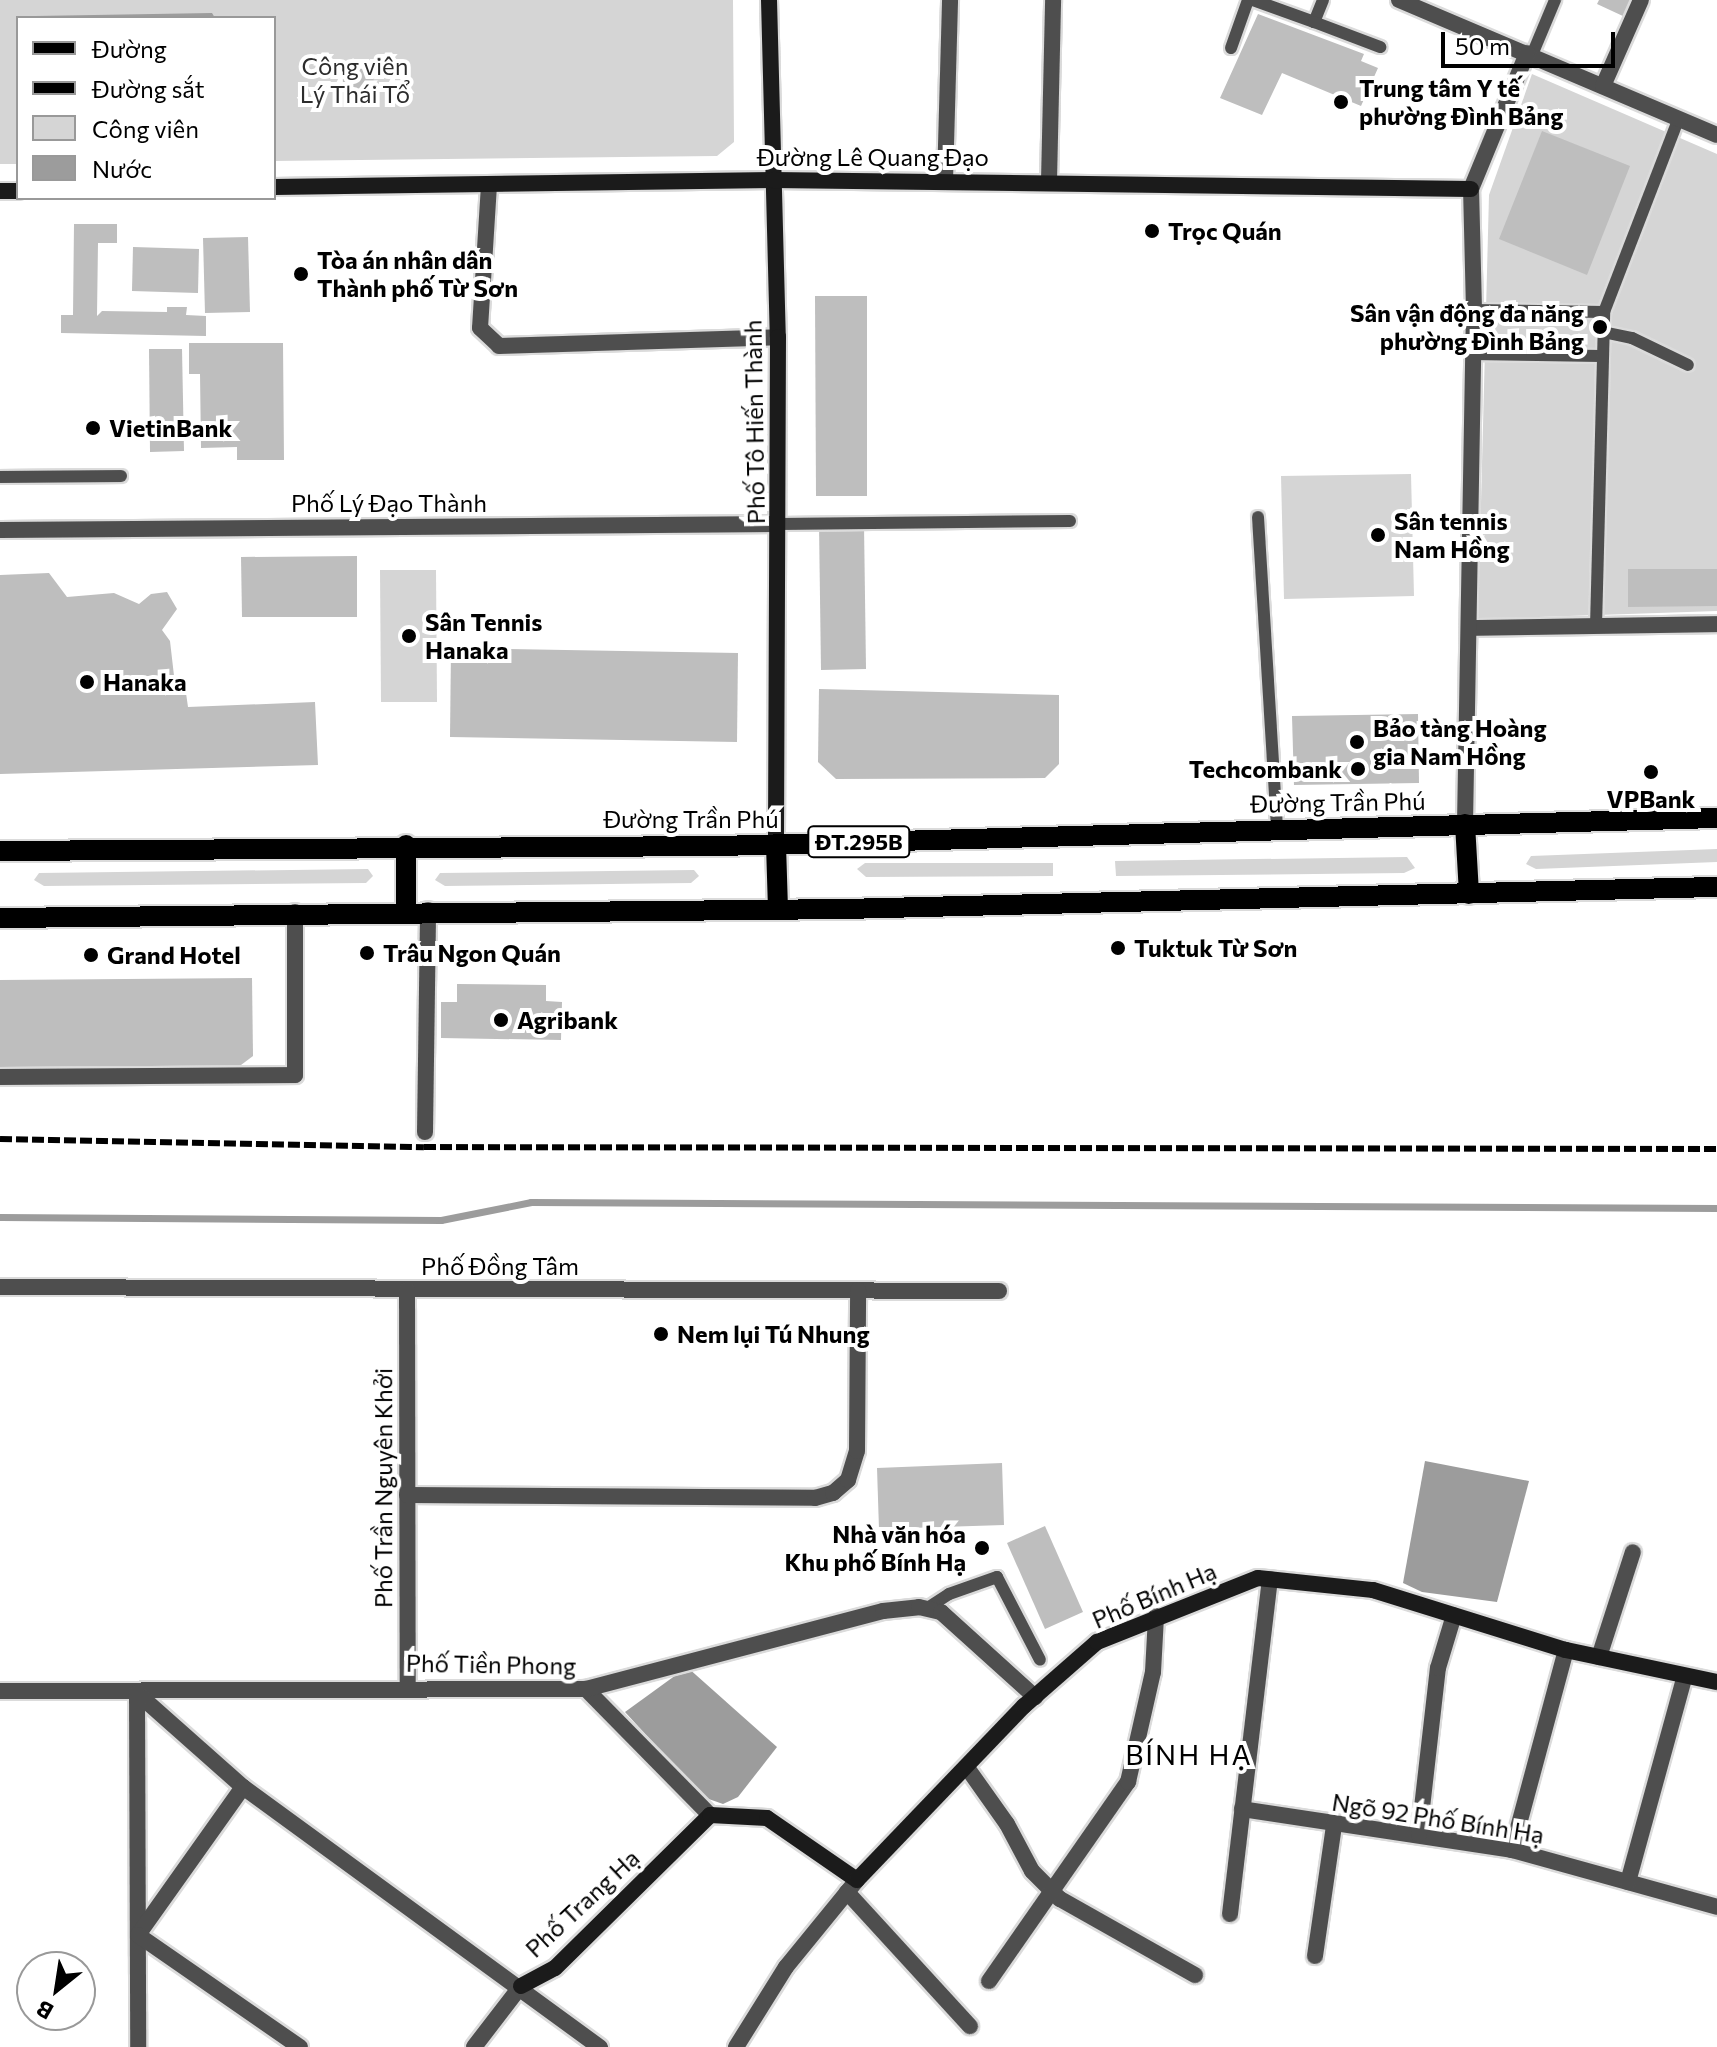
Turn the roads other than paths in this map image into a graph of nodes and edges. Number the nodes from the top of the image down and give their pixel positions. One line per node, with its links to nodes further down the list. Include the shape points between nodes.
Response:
1 (769, 0): 16 (street, Phố Tô Hiến Thành)
2 (950, 0): 17 (street)
3 (1053, 0): 18 (street)
4 (1251, 0): 9 (lane); 11 (lane)
5 (1323, 0): 9 (lane)
6 (1399, 0): 12 (street)
7 (1555, 0): 12 (lane)
8 (1641, 0): 13 (street)
9 (1314, 22): 10 (lane)
10 (1380, 47)
11 (1231, 48)
12 (1530, 54): 13 (street); 21 (street)
13 (1603, 86): 14 (street)
14 (1679, 118): 15 (street); 23 (lane)
15 (1717, 135)
16 (773, 180): 17 (street, Đường Lê Quang Đạo); 19 (street, Đường Lê Quang Đạo); 25 (street, Phố Tô Hiến Thành)
17 (945, 181): 18 (street, Đường Lê Quang Đạo)
18 (1049, 181): 21 (street, Đường Lê Quang Đạo)
19 (489, 185): 20 (street, Đường Lê Quang Đạo); 25 (street, via 480,328 499,346)
20 (276, 187)
21 (1471, 189): 22 (street)
22 (1474, 310): 23 (lane); 26 (street)
23 (1604, 312): 24 (lane)
24 (1603, 332): 27 (lane); 28 (lane, via 1632,338)
25 (778, 337): 33 (street, Phố Tô Hiến Thành)
26 (1473, 354): 27 (lane); 37 (street)
27 (1601, 356): 36 (lane)
28 (1688, 365)
29 (121, 476): 30 (lane)
30 (0, 477)
31 (1258, 517): 40 (lane)
32 (1070, 521): 33 (lane)
33 (779, 524): 34 (street, Phố Lý Đạo Thành); 42 (street, Phố Tô Hiến Thành)
34 (0, 530)
35 (1717, 624): 36 (street)
36 (1596, 626): 37 (street)
37 (1470, 628): 39 (street)
38 (1717, 818): 39 (main road, Đường Trần Phú / ĐT.295B)
39 (1465, 824): 40 (main road, Đường Trần Phú / ĐT.295B); 45 (main road)
40 (1277, 829): 42 (main road, Đường Trần Phú / ĐT.295B)
41 (406, 845): 42 (main road, Đường Trần Phú / ĐT.295B); 43 (main road, Đường Trần Phú / ĐT.295B); 48 (main road)
42 (776, 845): 46 (main road)
43 (0, 851)
44 (1717, 887): 45 (main road)
45 (1469, 894): 46 (main road)
46 (778, 909): 47 (main road)
47 (428, 910): 48 (main road); 52 (street)
48 (406, 911): 49 (main road)
49 (295, 912): 50 (main road); 51 (street, via 295,1075)
50 (0, 918)
51 (0, 1077)
52 (425, 1132)
53 (0, 1287): 54 (street, Phố Đồng Tâm)
54 (407, 1290): 55 (street, Phố Đồng Tâm); 57 (street, Phố Trần Nguyên Khởi)
55 (858, 1290): 56 (street, Phố Đồng Tâm); 57 (street, via 857,1451 848,1480 833,1493 815,1498)
56 (999, 1291)
57 (407, 1495): 68 (street, Phố Trần Nguyên Khởi)
58 (1633, 1552): 64 (street)
59 (1270, 1579): 61 (street, Phố Bính Hạ, via 1373,1590); 62 (street, Phố Bính Hạ, via 1258,1578); 75 (street)
60 (926, 1609): 65 (lane, via 949,1594 997,1577); 69 (street, Phố Tiền Phong, via 883,1611); 72 (street, via 952,1621)
61 (1454, 1615): 63 (street, Phố Bính Hạ); 78 (street, via 1438,1668)
62 (1156, 1616): 72 (street, Phố Bính Hạ, via 1097,1642); 82 (street, via 1153,1672 1128,1782)
63 (1566, 1650): 64 (street, Phố Bính Hạ); 79 (street)
64 (1599, 1657): 66 (street, Phố Bính Hạ)
65 (1040, 1660)
66 (1684, 1679): 67 (street, Phố Bính Hạ); 80 (street)
67 (1717, 1682)
68 (408, 1687): 69 (street, Phố Tiền Phong); 71 (street, Phố Tiền Phong)
69 (586, 1689): 76 (street)
70 (0, 1691): 71 (street, Phố Tiền Phong)
71 (137, 1693): 74 (street); 85 (street)
72 (1035, 1697): 73 (street, Phố Bính Hạ)
73 (968, 1769): 81 (street, Phố Bính Hạ); 82 (street, via 1032,1871)
74 (243, 1787): 85 (street); 89 (street)
75 (1242, 1809): 77 (street, Ngõ 92 Phố Bính Hạ); 84 (street)
76 (710, 1815): 81 (street, via 767,1818); 89 (street, Phố Trang Hạ, via 555,1968)
77 (1334, 1825): 78 (street, Ngõ 92 Phố Bính Hạ); 86 (street)
78 (1419, 1834): 79 (street, Ngõ 92 Phố Bính Hạ)
79 (1512, 1850): 80 (street, Ngõ 92 Phố Bính Hạ)
80 (1628, 1882): 83 (street, Ngõ 92 Phố Bính Hạ)
81 (852, 1886): 90 (street); 95 (street, via 786,1967)
82 (1052, 1892): 87 (street); 88 (street)
83 (1717, 1907)
84 (1230, 1914)
85 (138, 1935): 91 (street); 92 (street)
86 (1315, 1956)
87 (1195, 1975)
88 (989, 1981)
89 (521, 1986): 93 (street); 94 (street, Phố Trang Hạ)
90 (970, 2026)
91 (138, 2047)
92 (300, 2047)
93 (474, 2047)
94 (600, 2047)
95 (736, 2047)

